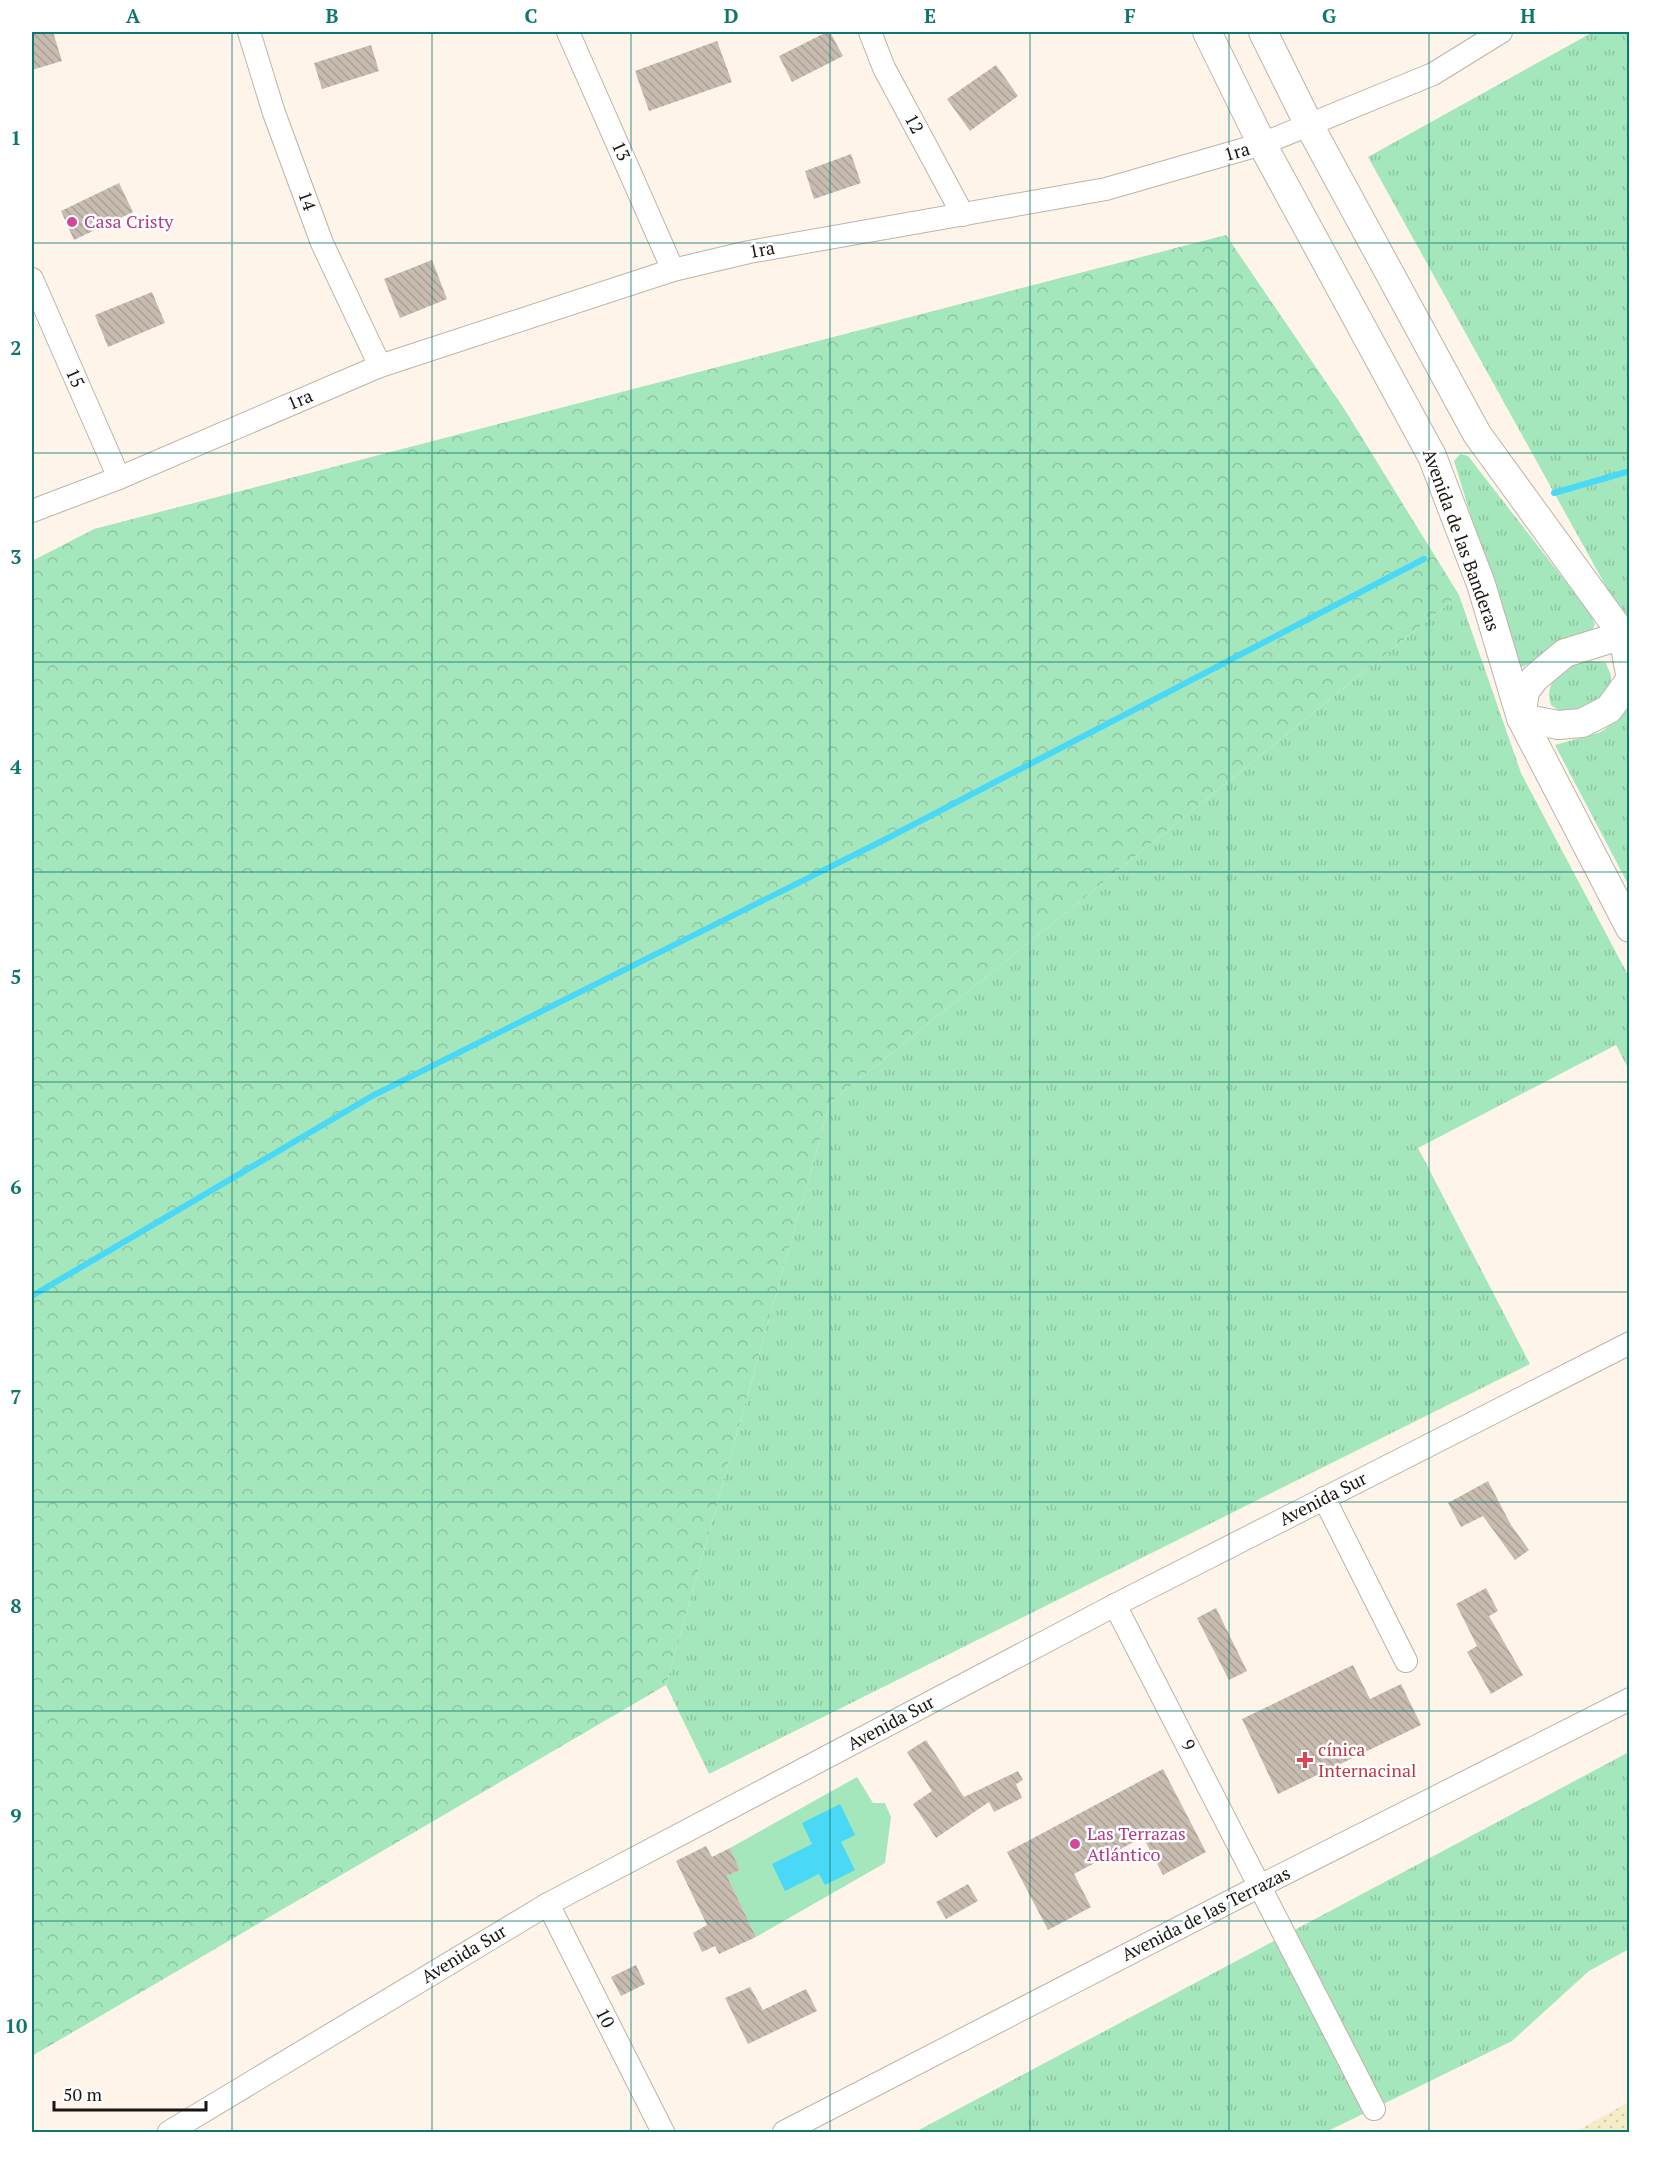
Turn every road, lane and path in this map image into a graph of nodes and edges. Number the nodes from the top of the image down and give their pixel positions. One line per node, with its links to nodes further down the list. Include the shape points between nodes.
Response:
1 (249, 32): 12 (street, 14, via 322,243)
2 (568, 32): 10 (street, 13)
3 (870, 32): 9 (street, 12, via 884,68)
4 (1208, 32): 8 (main road, Avenida de las Banderas)
5 (1263, 32): 7 (main road)
6 (1501, 32): 7 (street, 1ra, via 1433,74)
7 (1309, 125): 8 (street, 1ra); 15 (main road, via 1477,434)
8 (1262, 144): 9 (street, 1ra, via 1106,189); 18 (main road, Avenida de las Banderas, via 1432,456 1481,584)
9 (963, 215): 10 (street, 1ra, via 749,252)
10 (673, 270): 12 (street, 1ra)
11 (32, 279): 13 (street, 15)
12 (380, 366): 13 (street, 1ra)
13 (119, 478): 14 (street, 1ra)
14 (32, 511)
15 (1627, 639): 16 (main road); 18 (main road, via 1564,653 1525,691)
16 (1629, 674)
17 (1629, 680): 18 (main road, via 1609,708 1582,723 1557,725)
18 (1521, 718): 19 (main road, Avenida de las Banderas)
19 (1629, 927)
20 (1629, 1343): 21 (street, Avenida Sur)
21 (1324, 1498): 22 (street, Avenida Sur); 23 (street)
22 (1115, 1605): 25 (street, 9); 26 (street, Avenida Sur)
23 (1406, 1660)
24 (1629, 1699): 25 (street, Avenida de las Terrazas)
25 (1260, 1886): 27 (street, 9); 30 (street, Avenida de las Terrazas)
26 (548, 1904): 28 (street, Avenida Sur); 29 (street, 10)
27 (1374, 2109)
28 (169, 2133)
29 (663, 2133)
30 (784, 2133)

